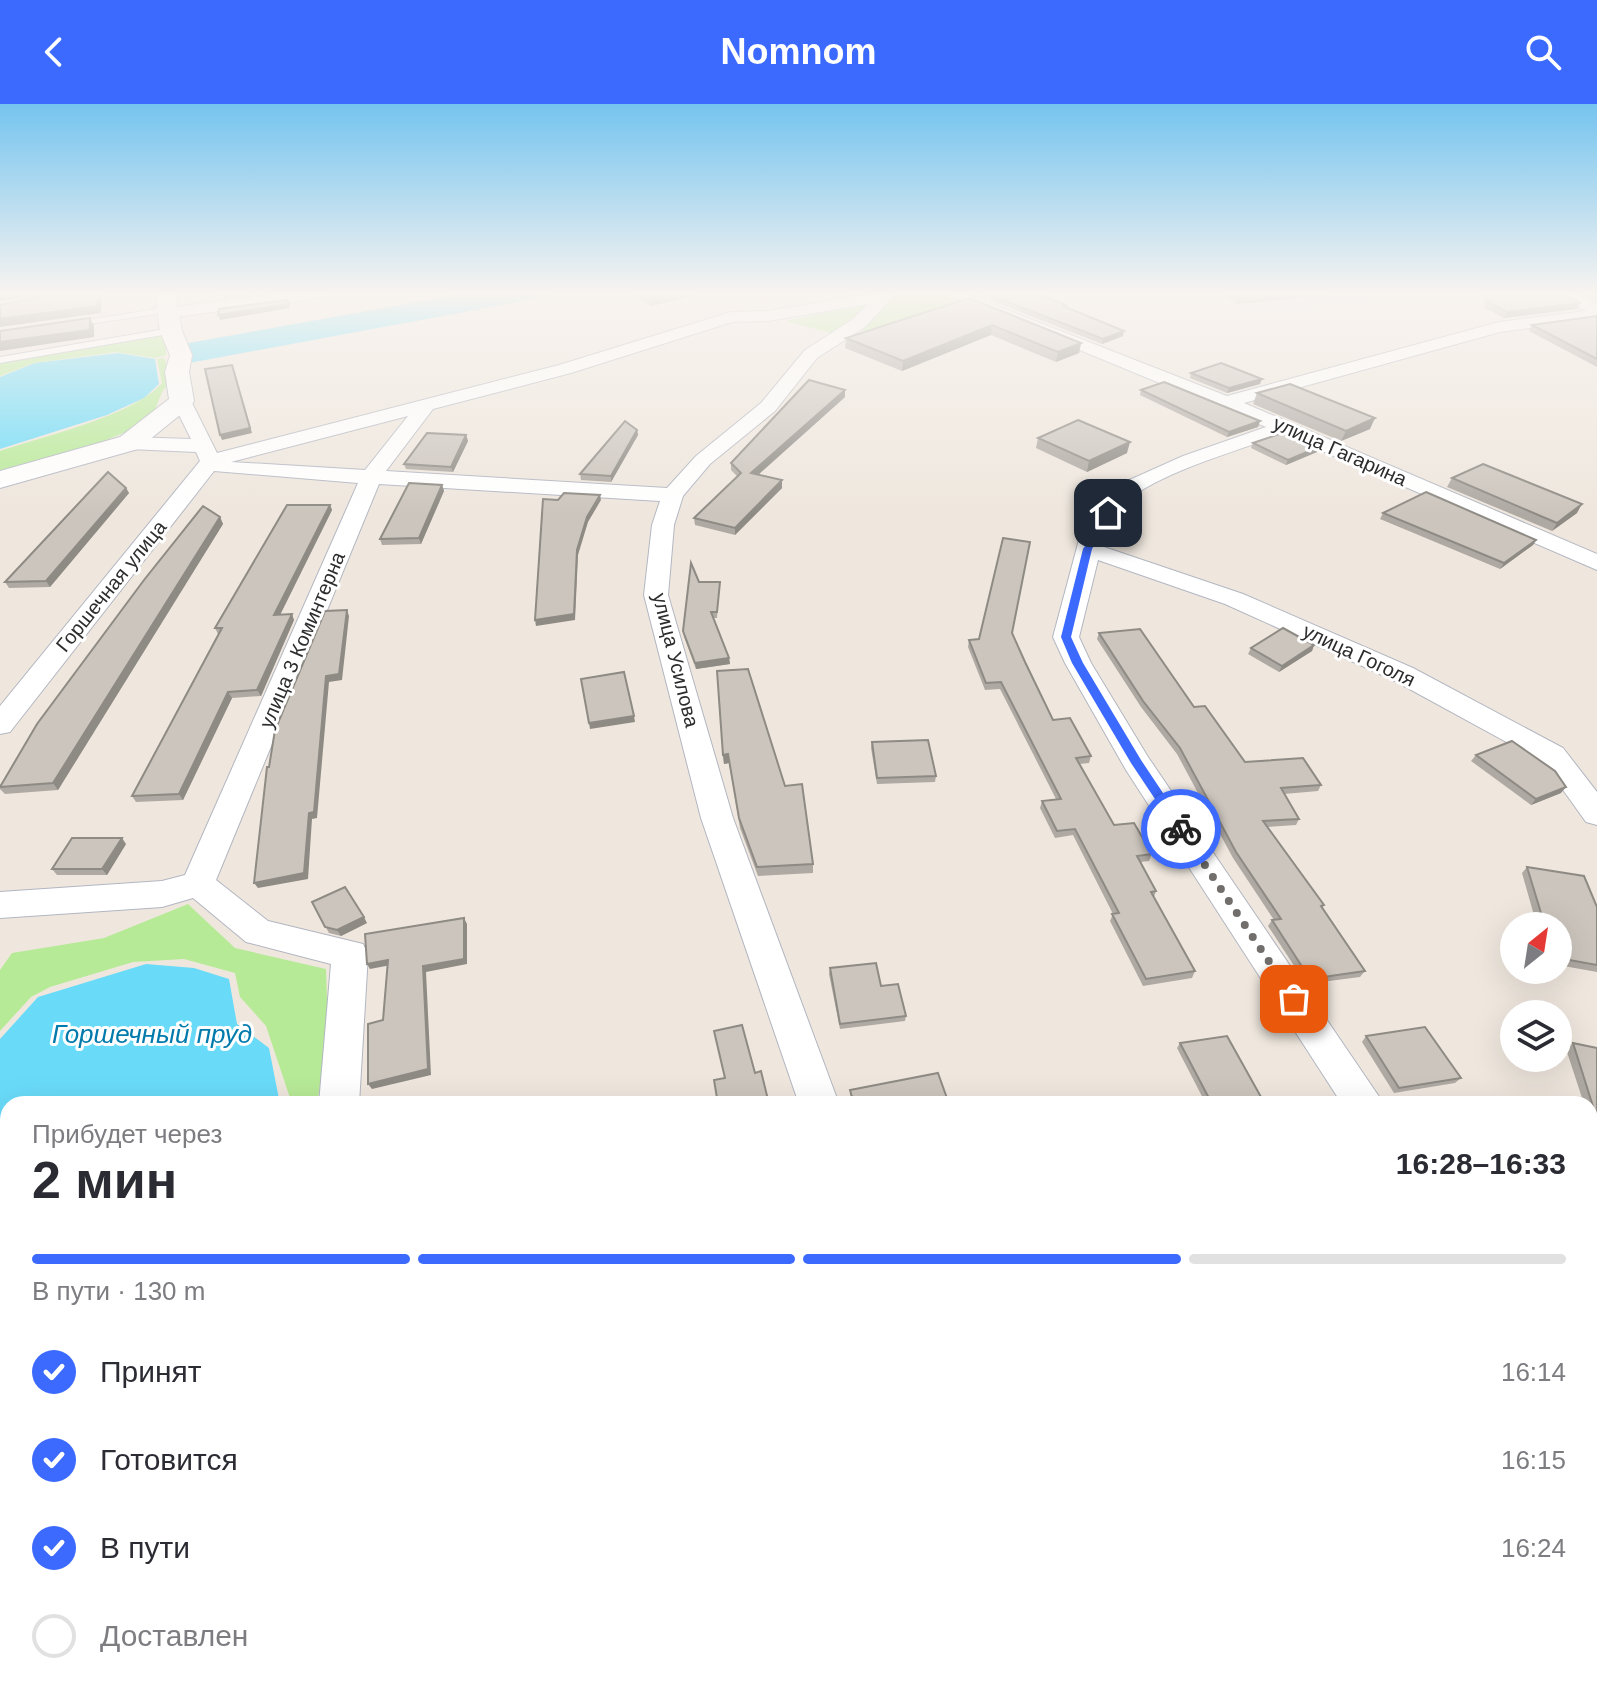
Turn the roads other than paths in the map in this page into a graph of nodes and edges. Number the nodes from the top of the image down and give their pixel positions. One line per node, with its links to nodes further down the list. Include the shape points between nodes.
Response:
1 (178, 366): 6 (street)
2 (574, 366): 8 (street)
3 (801, 366): 14 (street, улица Усилова, via 768,407 703,460)
4 (1135, 366): 7 (street, улица Гагарина)
5 (1356, 366): 7 (street)
6 (182, 401): 10 (street); 11 (street)
7 (1226, 402): 9 (street, улица Гагарина)
8 (425, 407): 11 (street); 12 (street, улица 3 Коминтерна)
9 (1284, 427): 15 (street, via 1190,460 1124,491); 16 (street, улица Гагарина)
10 (129, 443): 11 (street); 13 (street)
11 (206, 458): 12 (street); 17 (street, Горшечная улица)
12 (371, 477): 14 (street); 19 (street, улица 3 Коминтерна)
13 (0, 480)
14 (673, 495): 22 (street, улица Усилова, via 663,525 656,595 717,818)
15 (1087, 549): 18 (street, улица Гоголя, via 1234,599 1403,674 1553,755); 23 (street, via 1066,637 1078,663 1137,763)
16 (1597, 563)
17 (0, 725)
18 (1597, 814)
19 (198, 884): 20 (street, via 162,894); 21 (street, via 258,932 350,954)
20 (0, 905)
21 (340, 1096)
22 (816, 1096)
23 (1359, 1096)

